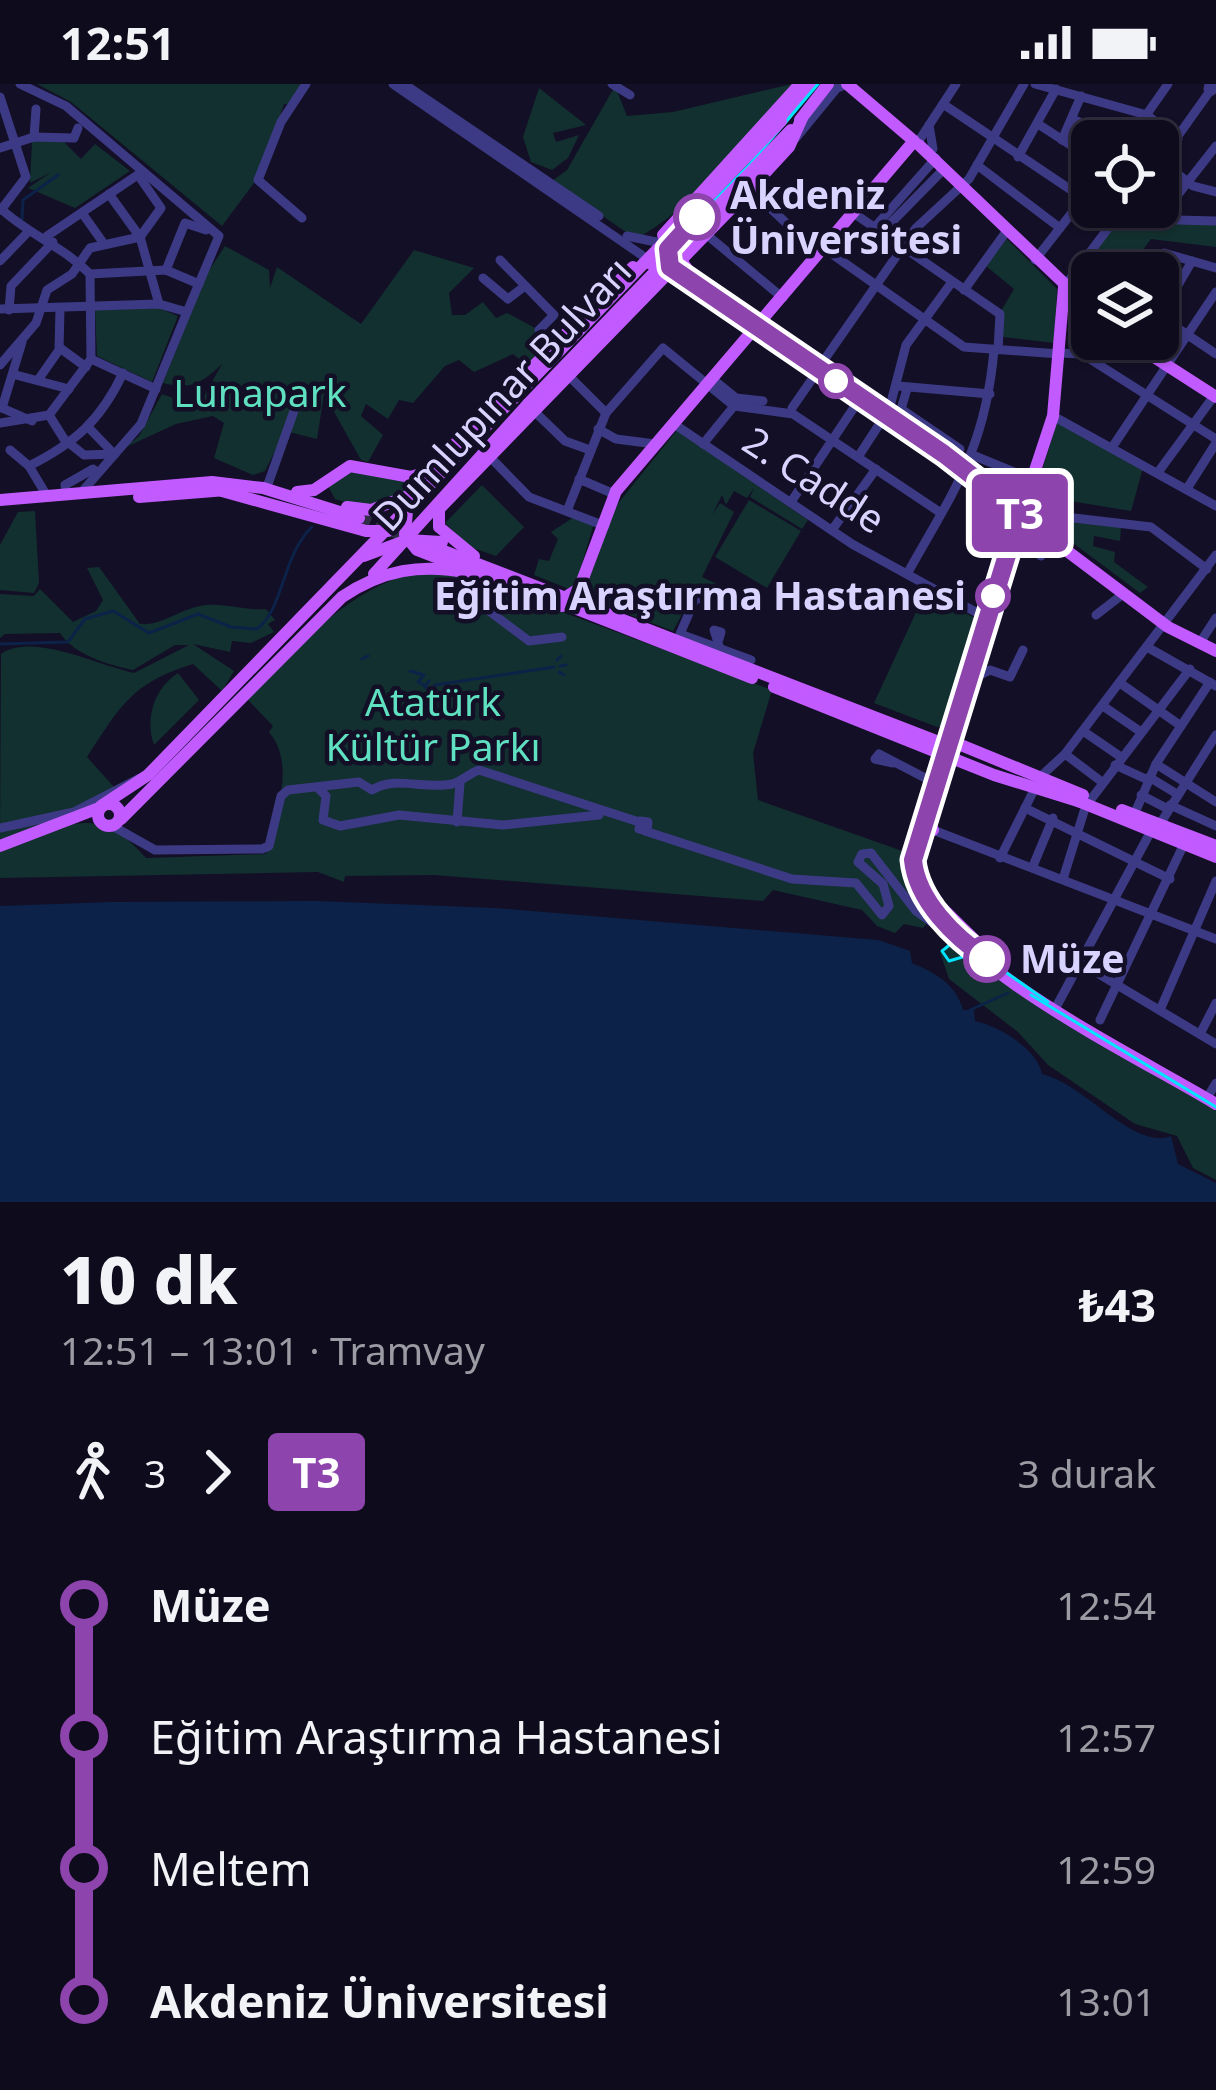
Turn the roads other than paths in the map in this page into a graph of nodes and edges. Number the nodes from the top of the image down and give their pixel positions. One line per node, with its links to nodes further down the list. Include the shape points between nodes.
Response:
1 (20, 84): 46 (street, via 59,101)
2 (33, 84): 78 (street, via 71,104 218,225 222,239)
3 (306, 84): 60 (street, via 258,180)
4 (393, 84): 45 (street)
5 (404, 84): 45 (street)
6 (612, 84): 18 (street)
7 (800, 84): 29 (main road)
8 (849, 84): 38 (main road); 41 (street)
9 (956, 84): 22 (street)
10 (1024, 84): 35 (street)
11 (1035, 84): 17 (street)
12 (1098, 84): 21 (street)
13 (1168, 84): 24 (street)
14 (1190, 84): 16 (street)
15 (824, 86): 25 (main road, Dumlupınar Bulvarı); 29 (main road, Dumlupınar Bulvarı)
16 (1212, 87): 34 (street)
17 (1056, 89): 19 (street); 30 (street)
18 (630, 95)
19 (1081, 96): 21 (street); 26 (street)
20 (0, 99): 37 (street)
21 (1094, 99): 24 (street)
22 (943, 104): 35 (street); 38 (street)
23 (36, 109): 33 (street)
24 (1147, 115): 27 (street); 28 (street)
25 (802, 118): 29 (main road, Dumlupınar Bulvarı); 41 (main road)
26 (1073, 120)
27 (1143, 120)
28 (1153, 120)
29 (780, 124): 73 (main road); 136 (main road, Dumlupınar Bulvarı, bridge); 141 (main road, Dumlupınar Bulvarı, bridge)
30 (1038, 124): 36 (street); 43 (street)
31 (1071, 124): 36 (street)
32 (78, 128): 33 (street, via 74,138)
33 (34, 137): 37 (street)
34 (1179, 137)
35 (991, 139): 43 (street); 44 (street)
36 (1062, 140): 39 (street)
37 (17, 143): 42 (street); 55 (street, via 25,181)
38 (923, 146): 49 (main road); 49 (main road); 57 (main road); 57 (main road, via 898,156); 66 (street)
39 (1071, 146)
40 (1216, 146): 48 (street)
41 (789, 147): 50 (main road)
42 (0, 148)
43 (1018, 157): 51 (street)
44 (977, 165): 49 (street); 63 (street)
45 (525, 170): 59 (street)
46 (141, 172): 54 (street); 70 (street, via 160,208); 78 (street, via 217,230)
47 (1179, 177): 48 (street)
48 (1187, 183): 52 (street); 53 (street)
49 (962, 188): 67 (main road); 74 (street)
50 (750, 189): 69 (main road); 75 (street)
51 (1071, 190)
52 (1216, 192)
53 (1179, 193)
54 (110, 194): 56 (street); 70 (street)
55 (0, 210): 68 (street)
56 (82, 213): 71 (street); 72 (street)
57 (853, 213): 66 (street); 75 (main road)
58 (1071, 214): 63 (street)
59 (592, 216): 73 (street, via 635,241); 76 (street)
60 (302, 218)
61 (1179, 220): 62 (street)
62 (1216, 221)
63 (1060, 228): 81 (street)
64 (1109, 228): 97 (street)
65 (206, 230): 87 (street, via 185,223)
66 (878, 230): 74 (street)
67 (1006, 232): 81 (main road); 99 (street)
68 (27, 233): 71 (street); 77 (street)
69 (706, 235): 83 (main road); 103 (street)
70 (140, 237): 72 (street); 89 (street)
71 (50, 239): 84 (street); 86 (street)
72 (102, 241): 84 (street)
73 (656, 242): 76 (main road); 83 (main road, via 671,244)
74 (902, 248): 93 (street); 98 (street)
75 (820, 250): 98 (street); 103 (main road)
76 (638, 251): 88 (main road); 91 (main road)
77 (5, 257): 86 (street)
78 (210, 258): 95 (street)
79 (1179, 258): 82 (street)
80 (500, 260): 96 (street)
81 (1035, 260): 97 (main road)
82 (1192, 261): 85 (street); 94 (street)
83 (681, 262): 91 (main road); 112 (main road)
84 (79, 263): 90 (street); 108 (street, via 47,290)
85 (1216, 268)
86 (26, 270): 107 (street)
87 (166, 270): 89 (street); 95 (street)
88 (629, 270): 102 (main road, via 645,277); 136 (main road)
89 (150, 271): 90 (street); 104 (street)
90 (90, 274): 105 (street)
91 (670, 275): 102 (main road); 112 (main road)
92 (483, 278): 96 (street, via 508,298)
93 (952, 282): 99 (street); 111 (street)
94 (1179, 283)
95 (200, 284): 110 (street)
96 (525, 286): 114 (street, via 554,314)
97 (1064, 287): 101 (main road); 119 (main road)
98 (874, 288): 111 (street); 127 (street)
99 (964, 290): 118 (street, via 1000,314)
100 (1216, 292): 109 (street)
101 (1071, 293)
102 (644, 296): 130 (main road)
103 (782, 296): 112 (main road)
104 (159, 304): 105 (street); 110 (street)
105 (91, 307): 106 (street); 124 (street)
106 (60, 308): 108 (street); 117 (street)
107 (4, 309): 108 (street)
108 (40, 309): 116 (street)
109 (1212, 311): 115 (street)
110 (185, 312): 135 (street)
111 (924, 322): 118 (street, via 964,347); 133 (street, via 906,344)
112 (758, 326): 127 (main road); 132 (main road)
113 (1179, 329): 115 (street)
114 (539, 330)
115 (1189, 336): 120 (street); 126 (street)
116 (22, 342): 125 (street); 129 (street)
117 (60, 348): 124 (street); 131 (street)
118 (996, 350): 119 (street); 137 (street)
119 (1059, 353): 121 (street); 149 (main road)
120 (1216, 354)
121 (1071, 355)
122 (1092, 360): 138 (street)
123 (1155, 360): 126 (main road)
124 (88, 363): 128 (street); 134 (street)
125 (0, 365)
126 (1165, 367): 138 (street); 139 (main road)
127 (820, 368): 140 (main road); 145 (street); 147 (main road)
128 (123, 373): 135 (street); 154 (street)
129 (16, 375): 131 (street); 143 (street)
130 (569, 376): 141 (main road); 146 (street)
131 (38, 380): 134 (street)
132 (710, 384): 142 (street); 145 (street, via 736,398); 146 (street, via 663,348); 153 (main road); 159 (main road)
133 (902, 387): 137 (street); 147 (street); 164 (street, via 901,409)
134 (68, 389): 148 (street)
135 (156, 389): 167 (street)
136 (514, 392): 156 (main road); 162 (main road, Dumlupınar Bulvarı)
137 (990, 394): 171 (street)
138 (1147, 396): 152 (street); 163 (street)
139 (1215, 396): 152 (street)
140 (859, 400): 147 (main road); 157 (street)
141 (535, 406): 165 (street, via 565,441); 168 (main road); 183 (main road, Dumlupınar Bulvarı)
142 (734, 406): 157 (street, via 793,414); 160 (street)
143 (1, 408): 150 (street)
144 (295, 408): 177 (street)
145 (792, 408): 157 (street)
146 (606, 412): 155 (street)
147 (887, 414): 169 (street); 171 (main road)
148 (49, 415): 150 (street); 161 (street)
149 (1053, 416): 163 (street); 193 (main road)
150 (25, 421): 151 (street); 166 (street)
151 (0, 423)
152 (1192, 425): 158 (street); 174 (street)
153 (676, 426): 160 (street, 2. Cadde); 196 (main road)
154 (89, 428): 161 (street); 167 (street)
155 (598, 429): 159 (street); 165 (street)
156 (470, 430): 162 (main road); 180 (main road, via 419,476 350,466 314,490)
157 (832, 438): 169 (street); 187 (street)
158 (1216, 441): 179 (street)
159 (655, 444): 182 (main road)
160 (703, 444): 187 (street, 2. Cadde)
161 (72, 445): 167 (street, via 84,455); 170 (street)
162 (466, 446): 172 (main road, Dumlupınar Bulvarı)
163 (1113, 446): 174 (street)
164 (959, 448)
165 (590, 449): 176 (street)
166 (5, 452): 170 (street)
167 (115, 454): 175 (street)
168 (490, 457): 190 (street, via 530,497); 202 (main road, via 436,515)
169 (858, 457): 173 (street)
170 (29, 466): 184 (street)
171 (970, 466): 185 (main road); 192 (street); 193 (street)
172 (447, 467): 186 (main road, Dumlupınar Bulvarı); 194 (main road, Dumlupınar Bulvarı)
173 (876, 469): 192 (street); 197 (street)
174 (1159, 471): 179 (street)
175 (97, 473): 181 (street); 181 (street, via 65,485)
176 (579, 479): 182 (street); 190 (street)
177 (268, 484): 178 (main road); 180 (main road)
178 (213, 486): 181 (main road); 188 (main road); 194 (main road, via 263,488); 195 (main road)
179 (1188, 487): 189 (street)
180 (297, 491): 194 (main road)
181 (73, 494): 184 (main road)
182 (614, 494): 196 (main road)
183 (441, 495): 191 (main road, Dumlupınar Bulvarı); 201 (main road, via 427,524)
184 (47, 496): 188 (main road)
185 (1005, 499): 193 (main road); 193 (main road)
186 (413, 501): 191 (main road); 198 (main road, Dumlupınar Bulvarı); 199 (main road)
187 (791, 502): 197 (street, 2. Cadde)
188 (0, 504)
189 (1215, 505)
190 (567, 511): 196 (street)
191 (425, 512): 199 (main road, Dumlupınar Bulvarı)
192 (941, 513): 207 (street)
193 (1025, 519): 200 (main road); 203 (street); 209 (main road); 215 (main road); 222 (main road)
194 (360, 520): 195 (main road); 198 (main road)
195 (338, 523): 208 (main road, via 355,542)
196 (603, 525): 212 (main road)
197 (832, 530): 207 (street, 2. Cadde)
198 (385, 531): 199 (main road); 204 (main road, Dumlupınar Bulvarı)
199 (405, 533): 201 (main road); 204 (main road); 210 (main road, Dumlupınar Bulvarı)
200 (1059, 537): 205 (street, via 1066,519 1075,518 1151,527); 216 (main road)
201 (431, 547): 202 (main road); 206 (main road); 212 (main road)
202 (474, 556): 212 (main road)
203 (1041, 556)
204 (354, 561): 208 (main road, Dumlupınar Bulvarı)
205 (1212, 564): 216 (street)
206 (469, 573): 210 (main road, via 412,568); 212 (main road); 217 (street, via 484,608 529,641)
207 (907, 574): 215 (street, 2. Cadde)
208 (340, 577): 210 (main road); 223 (main road, Dumlupınar Bulvarı)
209 (1107, 581): 211 (main road); 211 (street, via 1098,618)
210 (359, 586): 223 (main road, Dumlupınar Bulvarı)
211 (1123, 594): 216 (main road)
212 (575, 602): 220 (main road); 226 (main road)
213 (713, 604): 220 (street, via 696,597 680,634)
214 (1216, 618): 218 (street)
215 (982, 622): 237 (main road)
216 (1168, 622): 218 (main road); 219 (street)
217 (562, 638)
218 (1212, 644)
219 (1147, 647): 224 (street); 228 (street)
220 (719, 649): 226 (main road)
221 (1023, 650): 225 (street, via 1010,677)
222 (983, 654): 225 (street); 227 (main road)
223 (271, 657): 245 (main road, Dumlupınar Bulvarı); 260 (main road, Dumlupınar Bulvarı)
224 (1190, 669): 229 (street); 231 (street)
225 (990, 670): 227 (street)
226 (761, 672): 232 (main road); 237 (main road); 237 (main road)
227 (976, 677): 237 (main road)
228 (1120, 683): 230 (street); 231 (street)
229 (1213, 684): 233 (street)
230 (1103, 706): 234 (street); 235 (street)
231 (1159, 711): 233 (street); 235 (street)
232 (878, 715)
233 (1181, 726): 242 (street)
234 (1083, 731): 238 (street); 240 (street)
235 (1141, 732): 240 (street)
236 (1216, 735): 239 (street)
237 (948, 745): 246 (main road); 251 (main road); 254 (main road); 265 (main road)
238 (1065, 754): 248 (street); 251 (street)
239 (1203, 756): 243 (street); 249 (street)
240 (1118, 761): 247 (street); 248 (street)
241 (892, 763): 246 (street)
242 (1156, 764): 247 (street); 249 (street)
243 (1216, 764)
244 (1009, 777): 254 (main road)
245 (143, 778): 260 (main road, Dumlupınar Bulvarı); 267 (street, via 74,812)
246 (932, 778): 265 (main road); 283 (main road, via 910,857)
247 (1148, 778): 253 (street); 256 (street)
248 (1102, 782): 254 (street)
249 (1185, 782): 255 (street); 256 (street)
250 (460, 783): 252 (street, via 389,781 372,790 335,782); 264 (street); 268 (street, via 484,770)
251 (1042, 783): 254 (main road); 257 (street)
252 (324, 791): 260 (street, via 295,788 281,796 271,837 255,849 154,850); 264 (street, via 323,820 330,825 399,815)
253 (1141, 795): 256 (street); 259 (street)
254 (1086, 800): 259 (main road); 269 (main road); 270 (street)
255 (1213, 800): 262 (street)
256 (1172, 803): 262 (street); 269 (street)
257 (1025, 808): 261 (street); 274 (street)
258 (530, 814): 263 (street)
259 (1134, 815): 269 (main road)
260 (108, 816): 272 (main road)
261 (1053, 818): 270 (street); 277 (street)
262 (1198, 818): 266 (street)
263 (548, 819): 264 (street); 268 (street, via 571,822 592,812)
264 (457, 822)
265 (929, 822): 274 (street); 283 (main road, via 920,844 924,884)
266 (1216, 826)
267 (0, 828)
268 (645, 828): 283 (street, via 821,886 856,883 884,914 890,905 883,884 858,862 871,853)
269 (1155, 828): 271 (main road); 273 (main road); 276 (street)
270 (1075, 830): 276 (street); 278 (street)
271 (1184, 844): 275 (main road); 279 (street)
272 (0, 846)
273 (1216, 846)
274 (1001, 856): 277 (street)
275 (1216, 856)
276 (1134, 865): 279 (street); 281 (street)
277 (1033, 866): 278 (street)
278 (1063, 879): 281 (street)
279 (1170, 879): 282 (street)
280 (1216, 881): 284 (street)
281 (1117, 898): 282 (street); 286 (street)
282 (1155, 915): 284 (street); 287 (street)
283 (940, 919): 289 (main road); 289 (main road, via 960,943)
284 (1196, 931): 285 (street); 290 (street)
285 (1216, 939)
286 (1082, 964): 287 (street); 289 (street)
287 (1119, 987): 290 (street); 291 (street)
288 (1216, 1003): 292 (street)
289 (1057, 1006): 294 (main road)
290 (1160, 1010): 292 (street)
291 (1100, 1020)
292 (1200, 1034): 293 (street)
293 (1216, 1044)
294 (1213, 1095)

